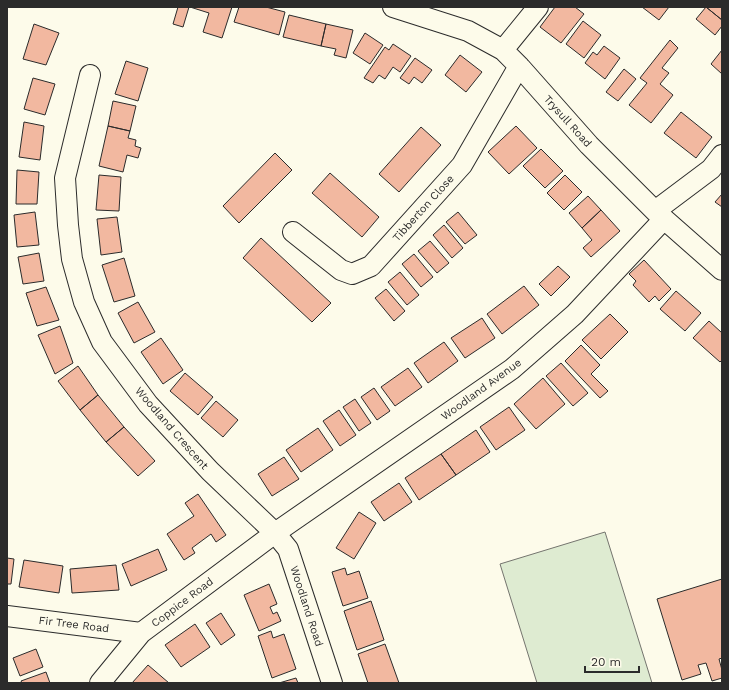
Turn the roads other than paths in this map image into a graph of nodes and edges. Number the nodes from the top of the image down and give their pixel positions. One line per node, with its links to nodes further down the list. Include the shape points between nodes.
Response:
1 (393, 7): 3 (street, Trysull Road, via 468,31)
2 (538, 7): 3 (street)
3 (503, 50): 4 (street, Trysull Road)
4 (519, 66): 7 (street, Trysull Road, via 589,145); 8 (street, Tibberton Close, via 462,165 371,266 352,274 341,270)
5 (90, 75): 10 (street, Woodland Crescent, via 65,178 72,259 84,302 102,342 148,404 210,471)
6 (722, 154): 7 (street, Woodland Avenue, via 711,170)
7 (659, 215): 9 (street, Trysull Road); 10 (street, Woodland Avenue, via 575,314 512,369)
8 (292, 232)
9 (722, 270)
10 (275, 533): 12 (street, Coppice Road); 14 (street, Woodland Road, via 288,549)
11 (7, 616): 12 (street, Fir Tree Road)
12 (141, 633): 13 (street, Coppice Road)
13 (100, 683)
14 (332, 683)

